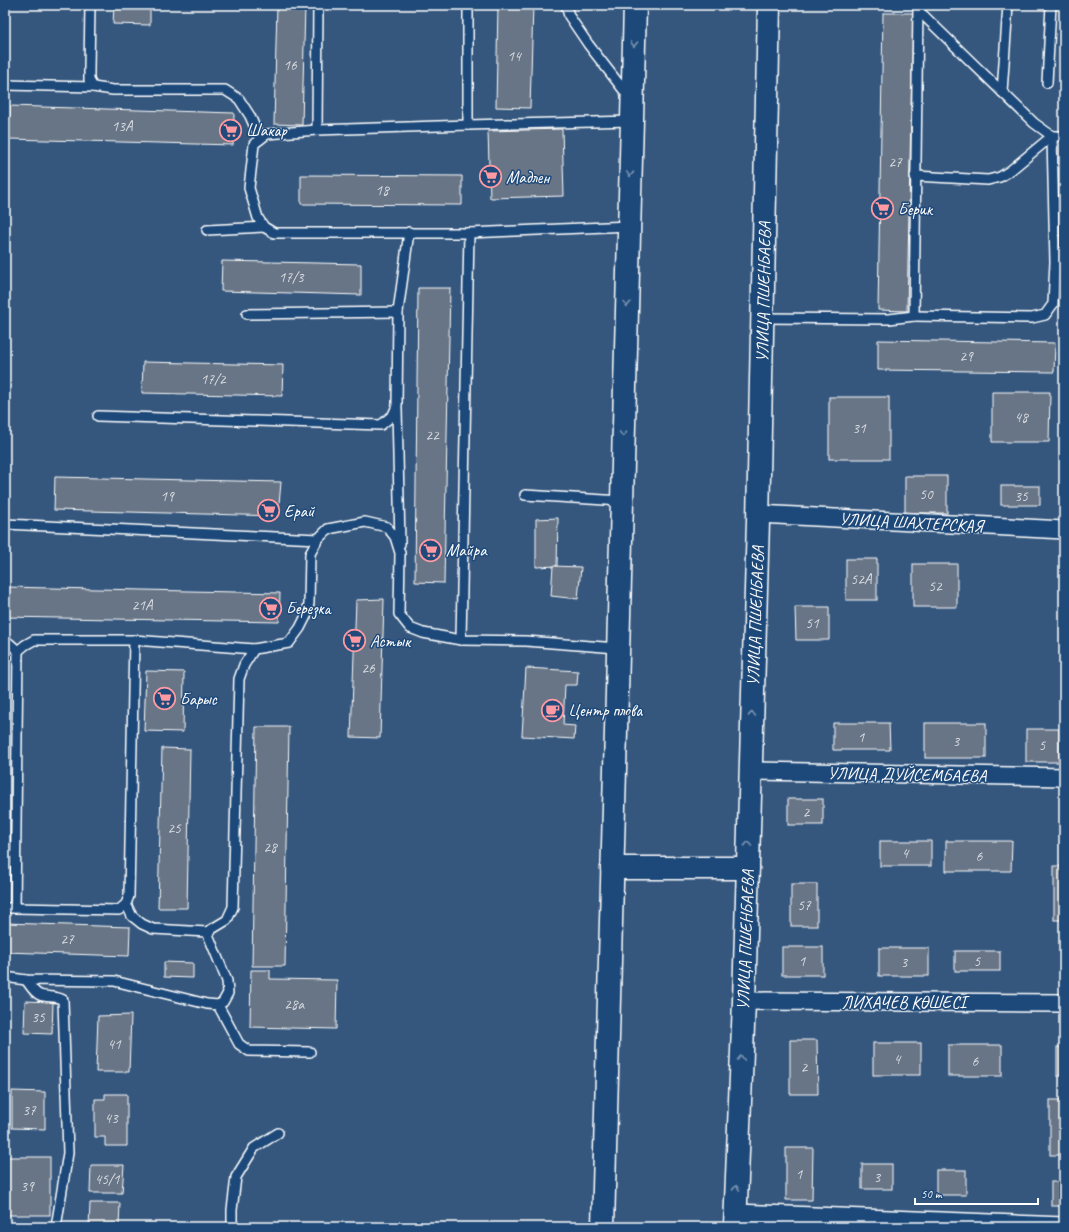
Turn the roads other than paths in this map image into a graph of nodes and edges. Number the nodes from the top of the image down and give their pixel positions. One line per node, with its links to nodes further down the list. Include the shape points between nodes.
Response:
1 (90, 5): 12 (lane, via 89,70)
2 (318, 5): 16 (lane)
3 (468, 5): 15 (lane)
4 (566, 5): 14 (lane, via 569,16)
5 (635, 5): 14 (main road, one-way to 14)
6 (769, 5): 29 (main road, УЛИЦА ПШЕНБАЕВА)
7 (1008, 5): 13 (lane)
8 (1051, 5): 10 (lane)
9 (918, 7): 13 (lane); 20 (lane)
10 (1047, 83)
11 (5, 86): 12 (lane)
12 (94, 87): 19 (lane, via 113,90 225,90 239,99)
13 (1002, 92): 17 (lane, via 1034,123)
14 (632, 111): 15 (lane); 21 (main road, one-way to 21)
15 (468, 124): 16 (lane)
16 (316, 130): 19 (lane, via 267,134)
17 (1052, 136): 18 (lane); 20 (lane, via 1000,177 988,180); 28 (lane, via 1055,262 1053,304 1045,315 1032,318)
18 (1064, 136)
19 (260, 139): 22 (lane, via 254,144 249,188 258,218)
20 (915, 176): 28 (lane)
21 (629, 226): 25 (lane); 33 (main road, one-way to 33)
22 (264, 227): 23 (lane); 24 (lane, via 274,232)
23 (207, 230)
24 (409, 232): 25 (lane); 26 (lane)
25 (469, 233): 40 (lane)
26 (398, 312): 27 (lane); 30 (lane)
27 (247, 314)
28 (914, 316): 29 (lane, via 888,319)
29 (762, 318): 34 (main road, УЛИЦА ПШЕНБАЕВА)
30 (397, 406): 31 (lane, via 393,415 382,425); 38 (lane)
31 (98, 416)
32 (525, 495): 33 (lane)
33 (621, 501): 42 (main road)
34 (758, 514): 36 (street, УЛИЦА ШАХТЕРСКАЯ); 45 (main road, УЛИЦА ПШЕНБАЕВА, one-way to 34)
35 (5, 524): 37 (lane)
36 (1064, 530)
37 (318, 539): 38 (lane, via 328,530 365,522 386,527 395,537); 43 (lane, via 310,554 309,603 300,628 289,643)
38 (400, 553): 40 (lane, via 399,614 410,628)
39 (134, 640): 43 (lane); 44 (lane, via 34,640); 49 (lane, via 129,896)
40 (461, 640): 42 (lane, via 526,641)
41 (5, 643): 44 (lane, via 9,643)
42 (617, 648): 47 (main road)
43 (254, 649): 52 (lane, via 239,679 233,907 227,920)
44 (18, 651): 51 (lane)
45 (750, 770): 46 (street, УЛИЦА ДУЙСЕМБАЕВА); 48 (main road, УЛИЦА ПШЕНБАЕВА, one-way to 45)
46 (1064, 777)
47 (612, 868): 48 (main road); 64 (main road)
48 (748, 868): 55 (main road, УЛИЦА ПШЕНБАЕВА)
49 (126, 904): 51 (lane, via 119,910); 52 (lane, via 132,916 153,929)
50 (5, 908): 51 (lane)
51 (15, 908)
52 (207, 932): 57 (lane, via 227,981 228,993)
53 (5, 977): 54 (lane)
54 (26, 980): 57 (lane, via 114,981); 62 (lane, via 41,996 63,1000 68,1153)
55 (744, 1001): 56 (street, ЛИХАЧЕВ КӨШЕСІ); 60 (main road, УЛИЦА ПШЕНБАЕВА, one-way to 55)
56 (1064, 1003)
57 (218, 1005): 58 (lane, via 239,1044 248,1051)
58 (310, 1052)
59 (278, 1133): 63 (lane, via 254,1148 236,1177)
60 (735, 1220): 61 (street)
61 (1064, 1226)
62 (56, 1227)
63 (232, 1227)
64 (603, 1227)

